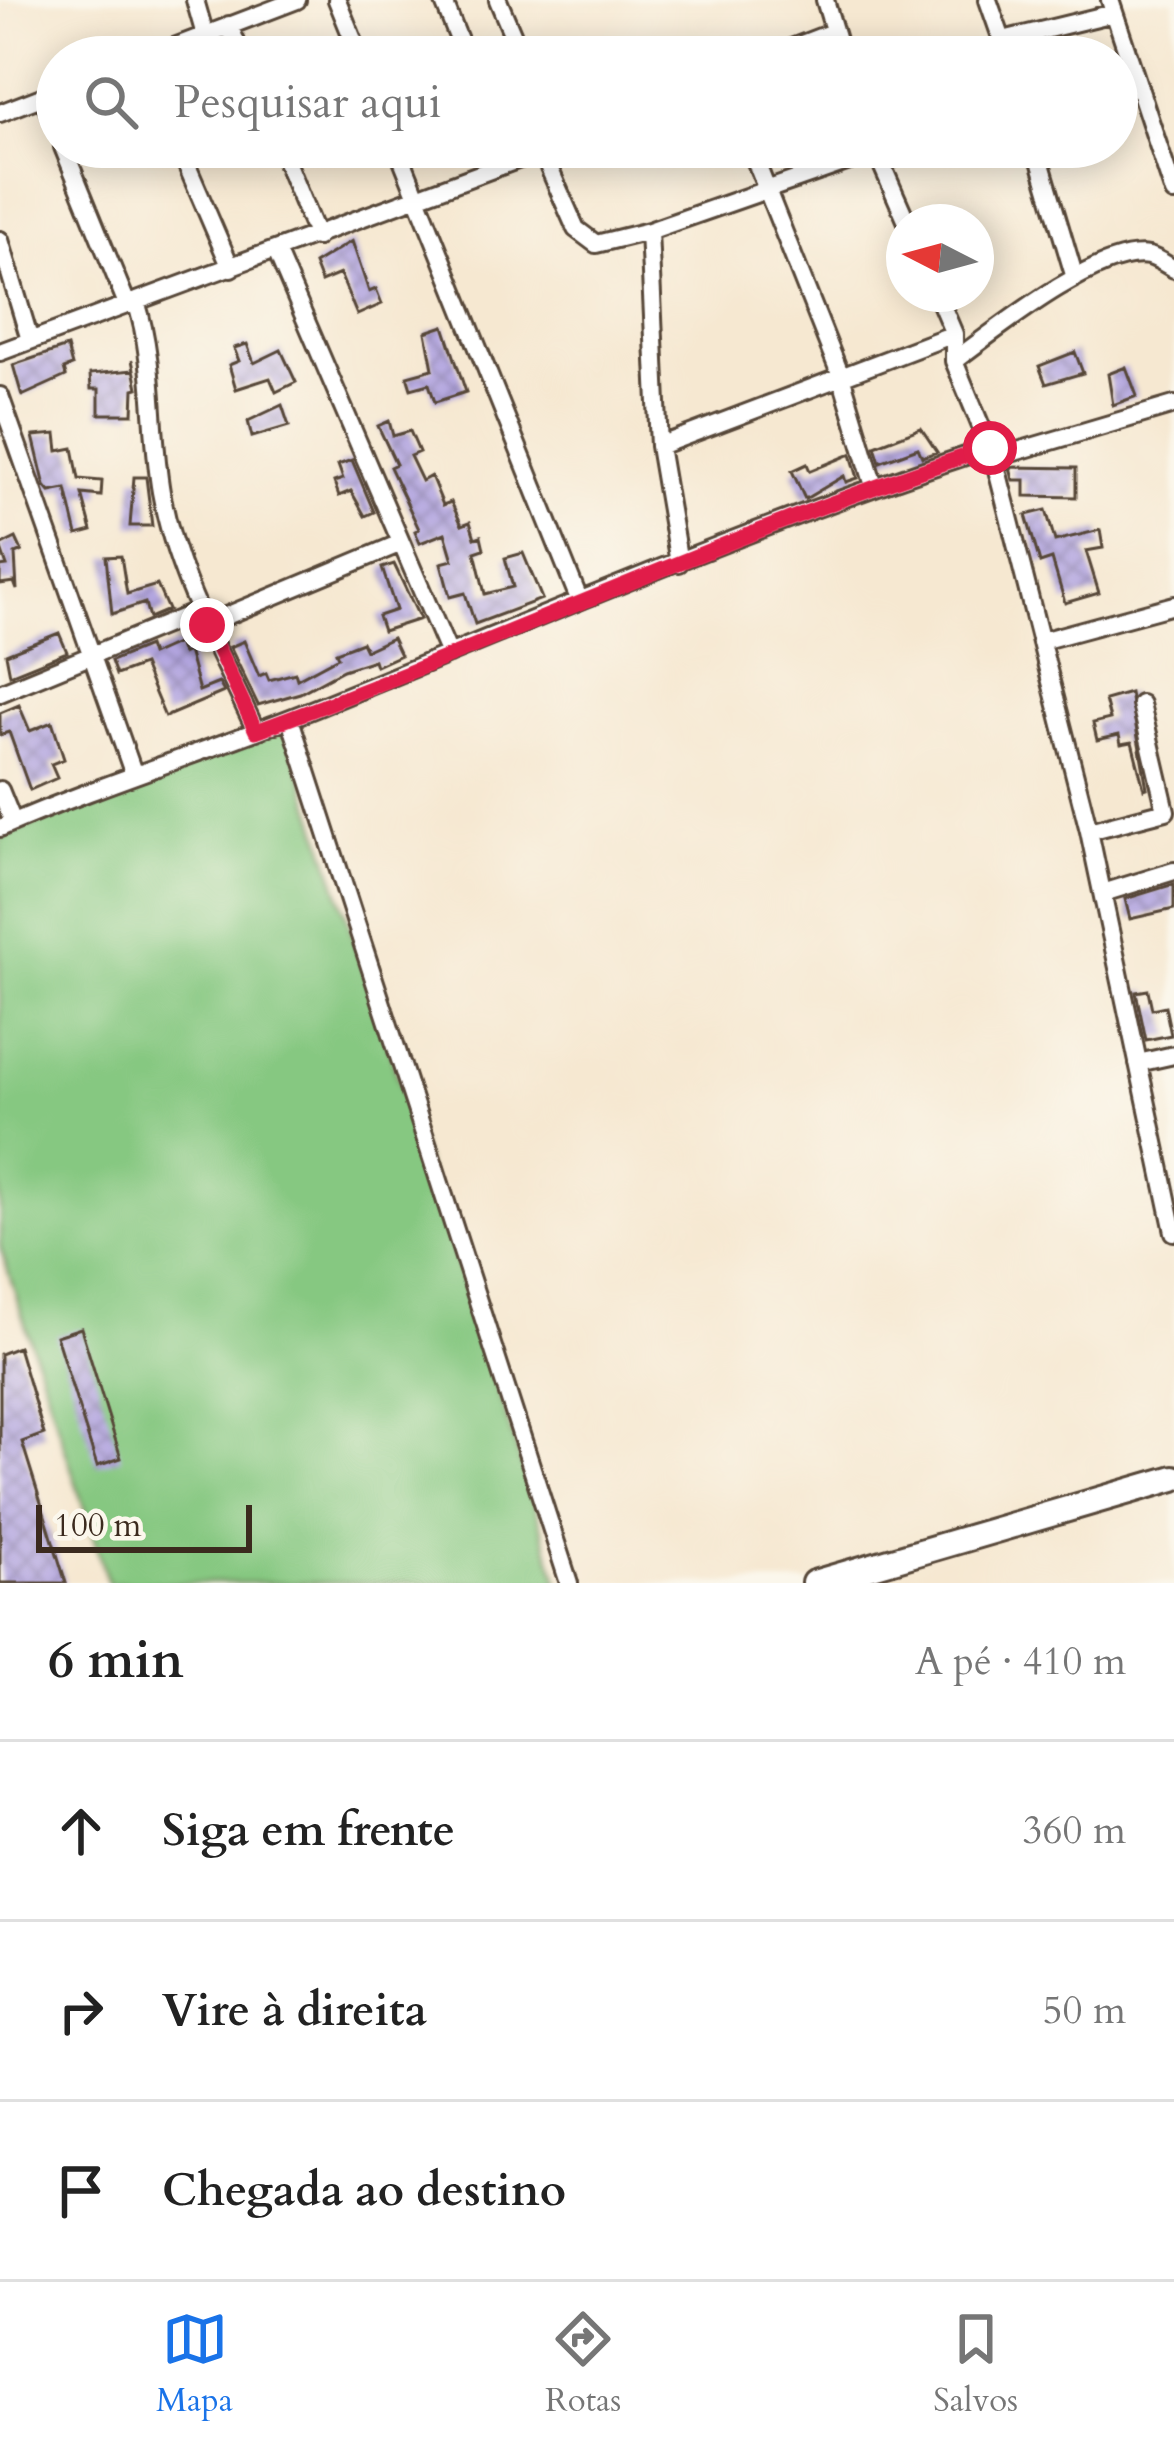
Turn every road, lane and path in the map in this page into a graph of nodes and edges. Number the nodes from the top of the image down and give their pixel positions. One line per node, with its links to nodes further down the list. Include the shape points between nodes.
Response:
1 (195, 0): 11 (street)
2 (297, 0): 9 (street)
3 (337, 0): 13 (street)
4 (443, 0): 14 (street)
5 (498, 0): 15 (street)
6 (825, 0): 10 (street)
7 (988, 0): 18 (street)
8 (1112, 6): 19 (street); 20 (street)
9 (230, 25): 11 (street); 12 (street)
10 (833, 32): 16 (street); 17 (street)
11 (205, 35)
12 (234, 36)
13 (352, 36)
14 (458, 36)
15 (513, 36)
16 (823, 36)
17 (834, 36)
18 (1000, 36)
19 (1037, 36)
20 (1123, 36)
21 (1138, 75): 24 (street)
22 (36, 99): 23 (street)
23 (0, 113)
24 (1167, 153): 36 (street)
25 (72, 168): 46 (street)
26 (188, 168): 44 (street)
27 (289, 168): 40 (street)
28 (406, 168): 37 (street)
29 (476, 168): 37 (street)
30 (555, 168): 39 (street, via 584,238 596,244)
31 (757, 168): 35 (street)
32 (834, 168): 35 (street)
33 (883, 168): 38 (street)
34 (1042, 168): 45 (street)
35 (764, 191): 39 (street); 52 (street)
36 (1174, 193)
37 (417, 196): 40 (street); 60 (street)
38 (899, 204)
39 (649, 232): 55 (street)
40 (317, 237): 42 (street)
41 (0, 240): 49 (street)
42 (277, 251): 44 (street); 58 (street)
43 (1173, 263): 45 (street, via 1127,257)
44 (231, 268): 46 (street)
45 (1076, 278): 51 (street)
46 (131, 302): 49 (street); 62 (street, via 155,394 160,488 174,553)
47 (945, 312): 48 (street)
48 (954, 334): 51 (street); 52 (street)
49 (30, 340): 50 (street)
50 (0, 352)
51 (954, 361): 56 (street)
52 (842, 379): 55 (street); 57 (street)
53 (0, 396): 65 (street)
54 (1174, 405): 56 (street)
55 (659, 446): 59 (street)
56 (992, 453): 57 (street); 63 (street)
57 (874, 486): 59 (street)
58 (401, 542): 62 (street); 64 (street)
59 (679, 562): 60 (street)
60 (579, 599): 64 (street)
61 (1174, 605): 63 (street)
62 (204, 618): 65 (street); 69 (street)
63 (1041, 641): 76 (street)
64 (449, 655): 68 (street)
65 (88, 656): 66 (street); 72 (street)
66 (0, 693)
67 (1141, 704): 71 (street)
68 (290, 719): 69 (street); 84 (street)
69 (256, 731): 72 (street)
70 (1174, 743): 71 (street)
71 (1155, 751): 74 (street)
72 (134, 775): 75 (street)
73 (0, 790): 75 (street)
74 (1170, 810): 76 (street)
75 (6, 825)
76 (1089, 831): 78 (street)
77 (1174, 871): 78 (street)
78 (1103, 893): 80 (street)
79 (1174, 1055): 80 (street)
80 (1138, 1063): 81 (street)
81 (1173, 1221)
82 (1174, 1478): 83 (main road)
83 (831, 1581)
84 (569, 1583)

